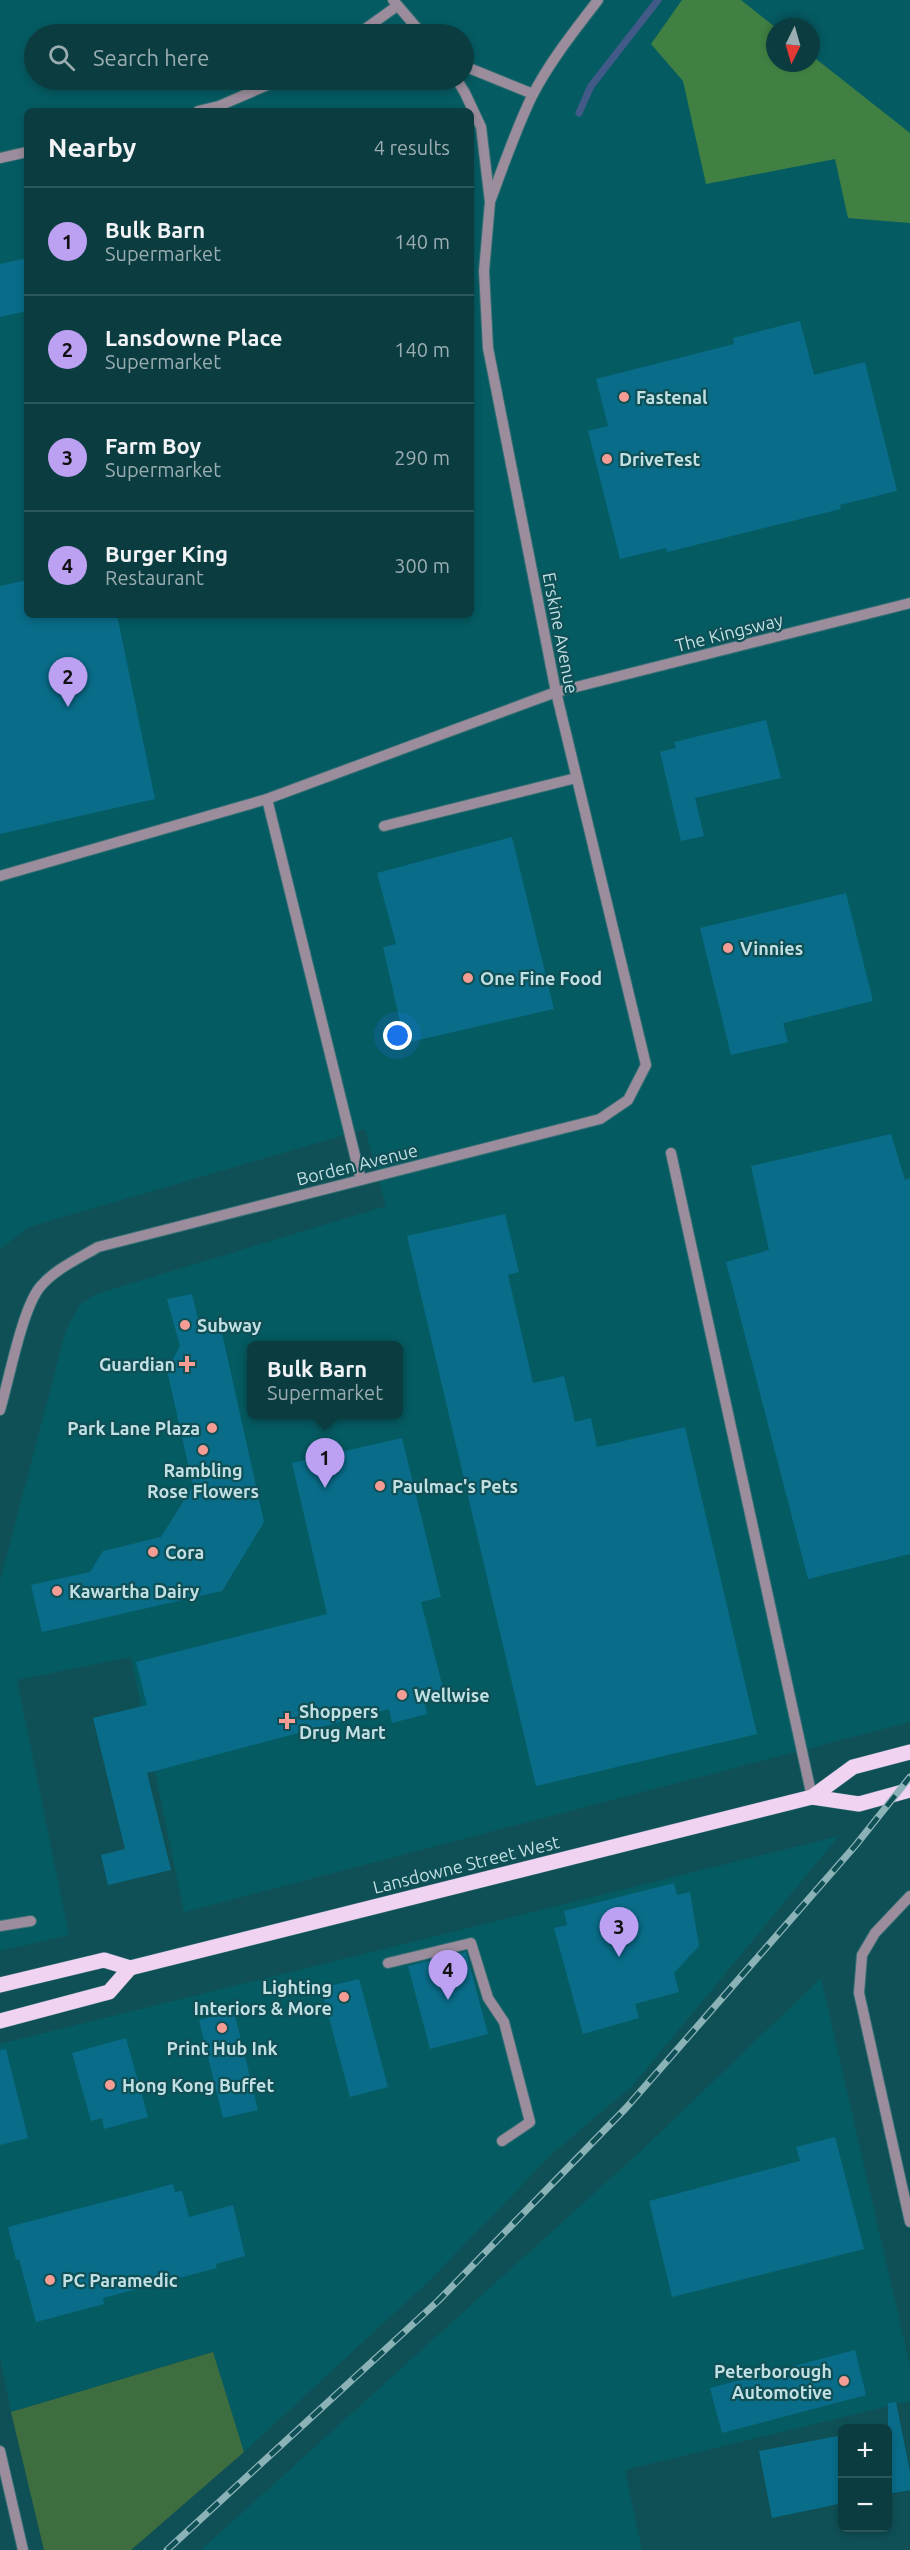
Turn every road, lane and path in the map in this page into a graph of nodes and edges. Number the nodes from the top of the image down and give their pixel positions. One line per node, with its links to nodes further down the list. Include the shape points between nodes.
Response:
1 (598, 0): 8 (street)
2 (395, 3): 3 (street); 4 (street)
3 (370, 24)
4 (413, 24)
5 (474, 70): 8 (street)
6 (256, 90): 9 (street)
7 (462, 90): 10 (street)
8 (533, 94): 14 (street)
9 (211, 108)
10 (471, 108)
11 (474, 113): 14 (street, via 481,127)
12 (24, 153): 13 (street)
13 (0, 158)
14 (490, 202): 16 (street, Erskine Avenue, via 484,272 488,348)
15 (910, 603): 16 (street, The Kingsway)
16 (556, 692): 17 (street, Erskine Avenue); 18 (street, The Kingsway)
17 (576, 778): 19 (street); 21 (street, Erskine Avenue)
18 (267, 799): 20 (street, The Kingsway); 23 (street)
19 (384, 826)
20 (0, 876)
21 (646, 1065): 23 (street, Borden Avenue, via 628,1100 600,1119)
22 (671, 1153): 27 (street)
23 (360, 1180): 24 (street, Borden Avenue, via 98,1247 57,1271 40,1287 28,1312)
24 (0, 1410)
25 (910, 1752): 27 (main road, Lansdowne Street West, via 853,1767)
26 (910, 1790): 27 (main road, Lansdowne Street West, via 859,1804)
27 (812, 1797): 32 (main road, Lansdowne Street West)
28 (910, 1896): 36 (street, via 874,1933 862,1955 859,1992)
29 (31, 1921): 30 (street)
30 (0, 1926)
31 (388, 1963): 35 (street, via 471,1943 488,1998 504,2022 530,2122)
32 (130, 1968): 33 (main road, Lansdowne Street West, via 104,1960); 34 (main road, via 109,1992)
33 (0, 1985)
34 (0, 2021)
35 (502, 2141)
36 (910, 2222)
37 (0, 2451): 38 (street)
38 (4, 2489): 39 (street)
39 (23, 2550)

